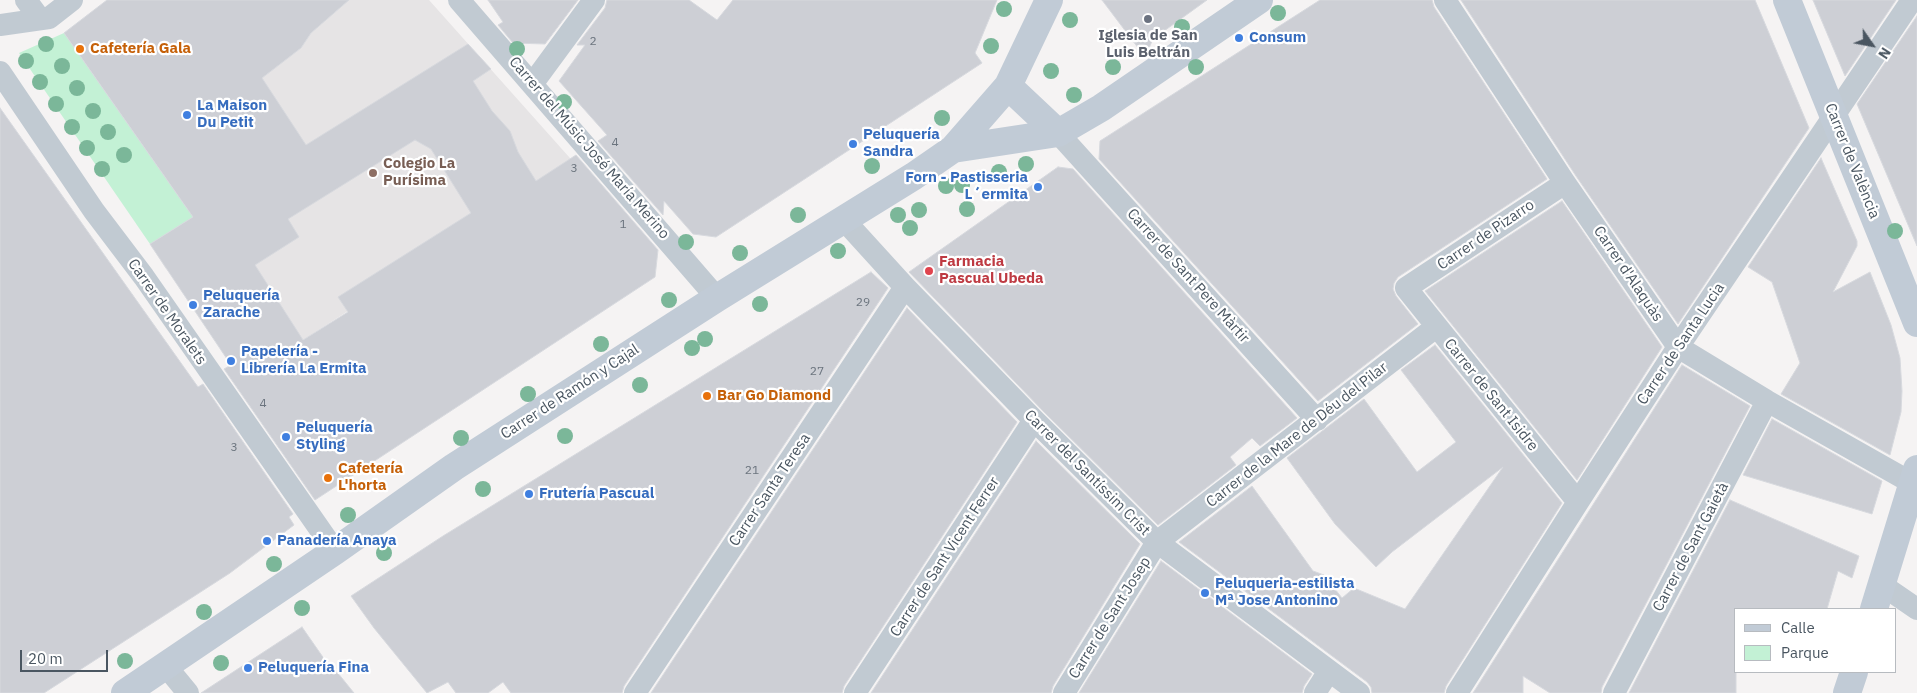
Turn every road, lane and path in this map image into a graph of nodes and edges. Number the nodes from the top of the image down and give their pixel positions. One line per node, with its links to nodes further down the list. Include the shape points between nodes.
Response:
1 (26, 0): 10 (street)
2 (72, 0): 10 (street, via 49,18)
3 (459, 0): 13 (street, Carrer del Músic José María Merino)
4 (594, 0): 13 (street)
5 (1049, 0): 14 (street, Carrer de Ramón y Cajal)
6 (1259, 0): 16 (street, via 1094,113)
7 (1445, 0): 18 (street, Carrer d'Alaquàs)
8 (1787, 0): 15 (street, Carrer de València)
9 (1912, 0): 15 (street, Carrer de Santa Lucia)
10 (40, 19): 11 (street)
11 (0, 25)
12 (0, 72): 32 (street, Carrer de Moralets, via 94,211 144,277)
13 (533, 83): 22 (street, Carrer del Músic José María Merino)
14 (1008, 86): 16 (street); 17 (street, Carrer de Ramón y Cajal)
15 (1834, 117): 23 (street, Carrer de València); 25 (street, Carrer de Santa Lucia)
16 (1058, 133): 17 (street); 28 (street, Carrer de Sant Pere Màrtir)
17 (953, 149): 19 (street, Carrer de Ramón y Cajal)
18 (1565, 183): 21 (street, Carrer de Pizarro); 25 (street, Carrer d'Alaquàs)
19 (844, 220): 20 (street, Carrer del Santíssim Crist); 22 (street, Carrer de Ramón y Cajal)
20 (905, 287): 27 (street, Carrer del Santíssim Crist); 40 (street, Carrer Santa Teresa)
21 (1406, 288): 24 (street, Carrer de Sant Isidre)
22 (717, 298): 32 (street, Carrer de Ramón y Cajal, via 454,467)
23 (1917, 323)
24 (1436, 327): 28 (street, Carrer de la Mare de Déu del Pilar); 30 (street, Carrer de Sant Isidre)
25 (1678, 348): 26 (street, Carrer d'Alaquàs); 30 (street, Carrer de Santa Lucia)
26 (1767, 401): 29 (street, Carrer d'Alaquàs); 46 (street, Carrer de Sant Gaietà)
27 (1034, 420): 31 (street, Carrer del Santíssim Crist); 41 (street, Carrer de Sant Vicent Ferrer)
28 (1317, 420): 31 (street, Carrer de la Mare de Déu del Pilar)
29 (1915, 476): 33 (street)
30 (1578, 502): 45 (street, Carrer de Santa Lucia)
31 (1157, 542): 36 (street, Carrer del Santíssim Crist); 42 (street, Carrer de Sant Josep)
32 (335, 551): 35 (street, Carrer de Ramón y Cajal)
33 (1878, 597): 34 (street)
34 (1917, 609)
35 (164, 665): 38 (street, Carrer de Ramón y Cajal); 39 (street)
36 (1328, 671): 43 (street); 44 (street, Carrer del Santíssim Crist)
37 (1854, 673): 47 (street)
38 (125, 693)
39 (188, 693)
40 (635, 693)
41 (855, 693)
42 (1064, 693)
43 (1315, 693)
44 (1360, 693)
45 (1458, 693)
46 (1614, 693)
47 (1848, 693)

